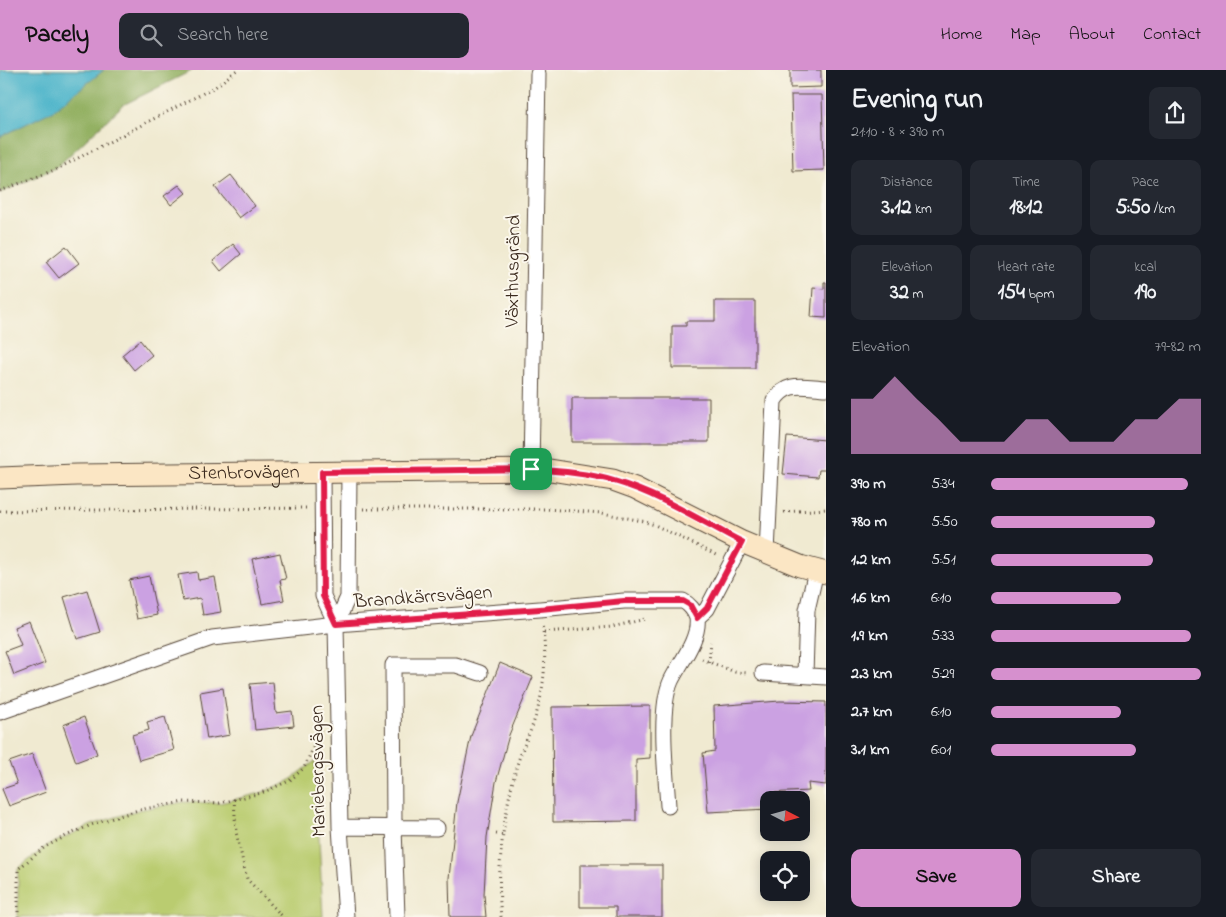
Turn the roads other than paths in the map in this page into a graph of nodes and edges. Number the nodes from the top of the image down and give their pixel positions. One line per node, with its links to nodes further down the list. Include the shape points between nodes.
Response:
1 (538, 74): 3 (street, Växthusgränd)
2 (826, 388): 8 (street, via 789,386 774,401)
3 (531, 469): 4 (street, Stenbrovägen); 7 (street, Stenbrovägen, via 613,480)
4 (349, 471): 5 (street, Stenbrovägen); 11 (street, Mariebergsvägen, via 348,596)
5 (322, 472): 6 (street, Stenbrovägen, via 76,474); 11 (street, Mariebergsvägen, via 323,596)
6 (0, 478)
7 (742, 542): 8 (street, Stenbrovägen); 10 (street, via 707,608)
8 (767, 553): 9 (street, Stenbrovägen)
9 (821, 572): 14 (street, via 808,610)
10 (697, 618): 11 (street, Brandkärrsvägen, via 690,605 674,600 624,601); 17 (street, via 688,653 667,693 664,714)
11 (336, 624): 16 (street, Brandkärrsvägen, via 212,638); 18 (street, Mariebergsvägen)
12 (480, 673): 19 (street, via 456,665 393,665)
13 (763, 673): 14 (street)
14 (805, 675): 15 (street)
15 (826, 676)
16 (0, 712)
17 (668, 806)
18 (340, 827): 19 (street); 21 (street, Mariebergsvägen)
19 (394, 828): 20 (street); 22 (street)
20 (437, 828)
21 (346, 917)
22 (397, 917)

